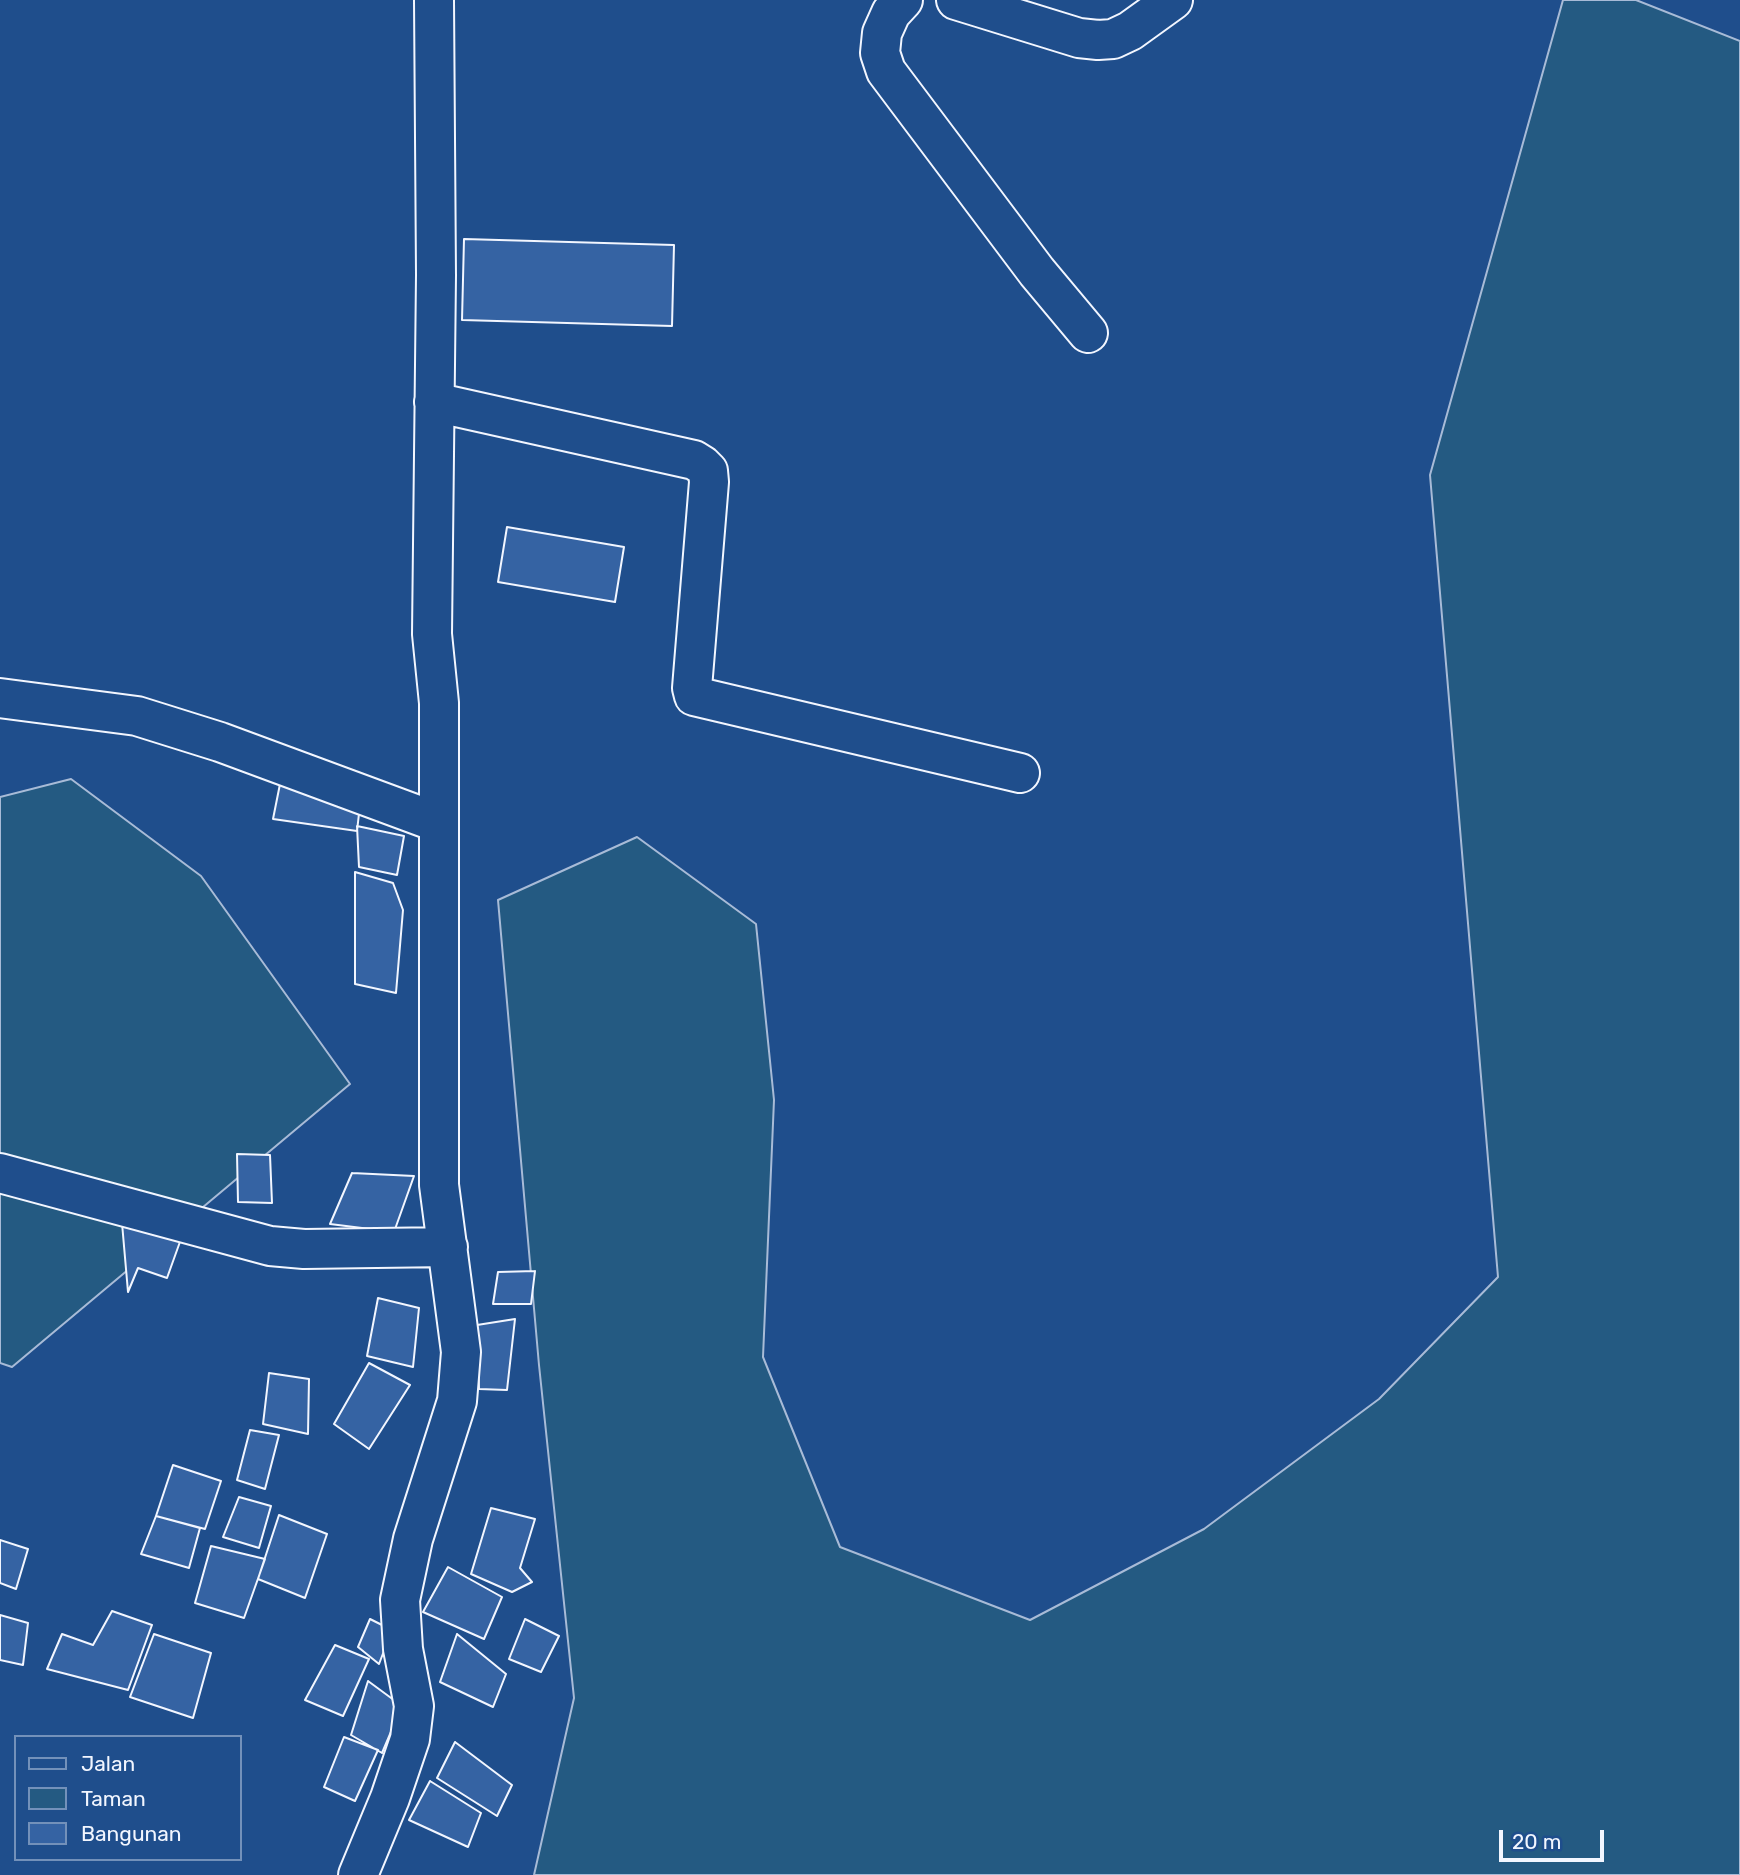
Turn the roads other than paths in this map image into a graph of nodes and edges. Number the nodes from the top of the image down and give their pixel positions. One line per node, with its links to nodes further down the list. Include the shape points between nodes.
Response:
1 (434, 0): 6 (street)
2 (903, 0): 5 (street, via 882,33 880,53 886,71)
3 (956, 0): 4 (street, via 1098,40 1130,31)
4 (1173, 0)
5 (1088, 333)
6 (435, 402): 8 (street, via 694,460 708,471 694,696); 9 (street, via 432,635 439,703)
7 (0, 698): 9 (street, via 137,716)
8 (1020, 773)
9 (439, 823): 11 (street, via 439,1185)
10 (0, 1173): 11 (street, via 270,1246)
11 (448, 1247): 12 (street, via 461,1352 457,1401 413,1539 400,1600 414,1706 410,1739)
12 (358, 1875)

